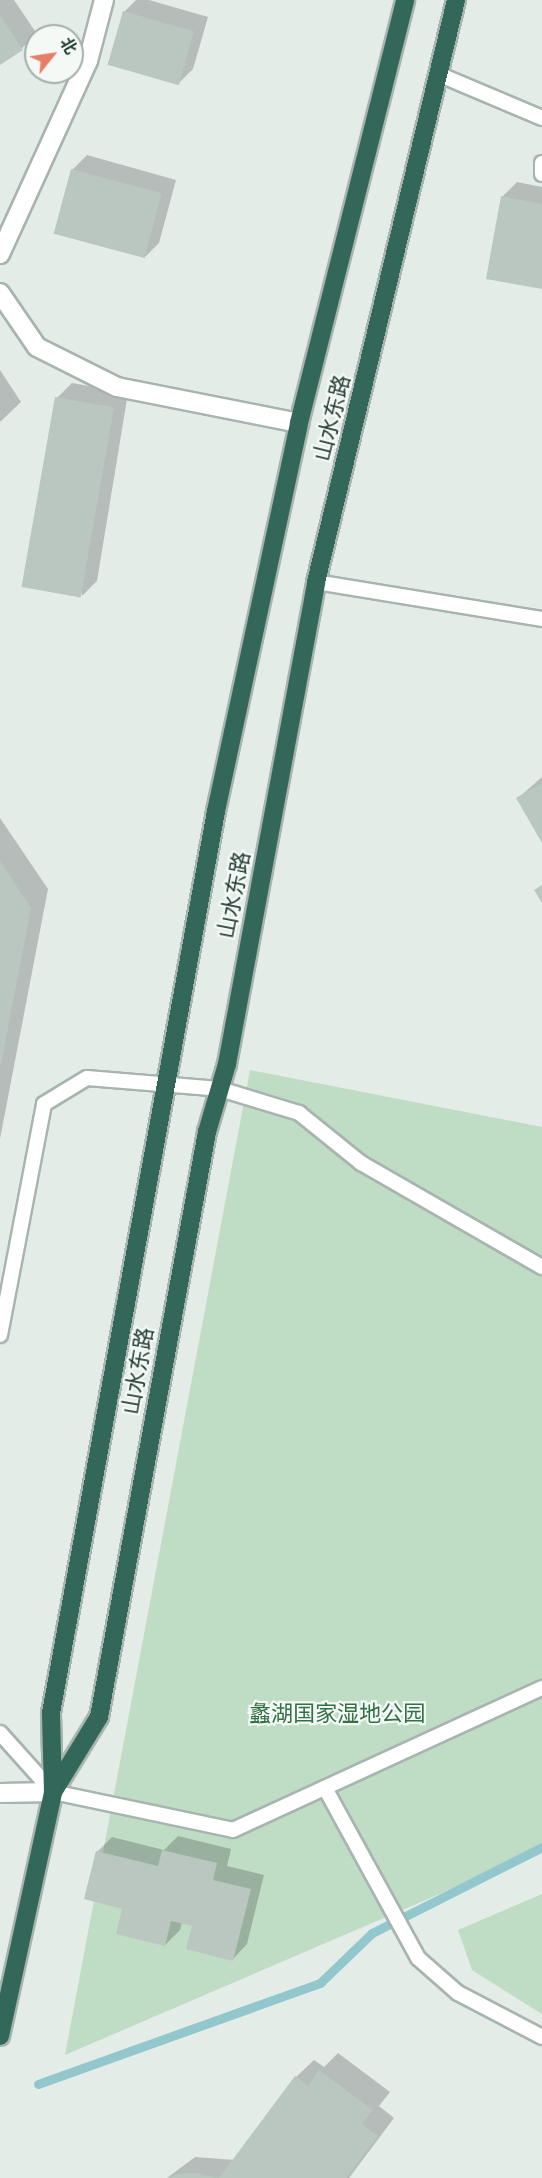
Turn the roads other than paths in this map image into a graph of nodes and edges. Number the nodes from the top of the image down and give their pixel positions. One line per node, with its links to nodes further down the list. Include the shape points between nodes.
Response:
1 (104, 0): 8 (street, via 88,61)
2 (405, 0): 10 (highway, 山水东路)
3 (456, 0): 4 (highway, 山水东路)
4 (438, 74): 5 (lane); 11 (highway, 山水东路)
5 (542, 118)
6 (542, 163): 7 (lane)
7 (542, 174)
8 (0, 254)
9 (0, 293): 10 (street, via 37,347 117,387)
10 (299, 423): 13 (highway, 山水东路, via 216,811)
11 (316, 582): 12 (lane); 14 (highway, 山水东路)
12 (542, 620)
13 (167, 1083): 14 (lane); 16 (lane, via 87,1078 44,1104); 20 (highway, 山水东路, via 51,1713)
14 (220, 1089): 15 (lane, via 299,1113 361,1163); 20 (highway, 山水东路, via 207,1132 99,1717)
15 (542, 1267)
16 (0, 1335)
17 (542, 1688): 19 (lane)
18 (0, 1733): 20 (lane)
19 (325, 1788): 20 (lane, via 233,1830); 23 (lane, via 418,1958 458,1993)
20 (53, 1792): 21 (street); 22 (highway, 山水东路)
21 (0, 1793)
22 (0, 2036)
23 (542, 2037)

